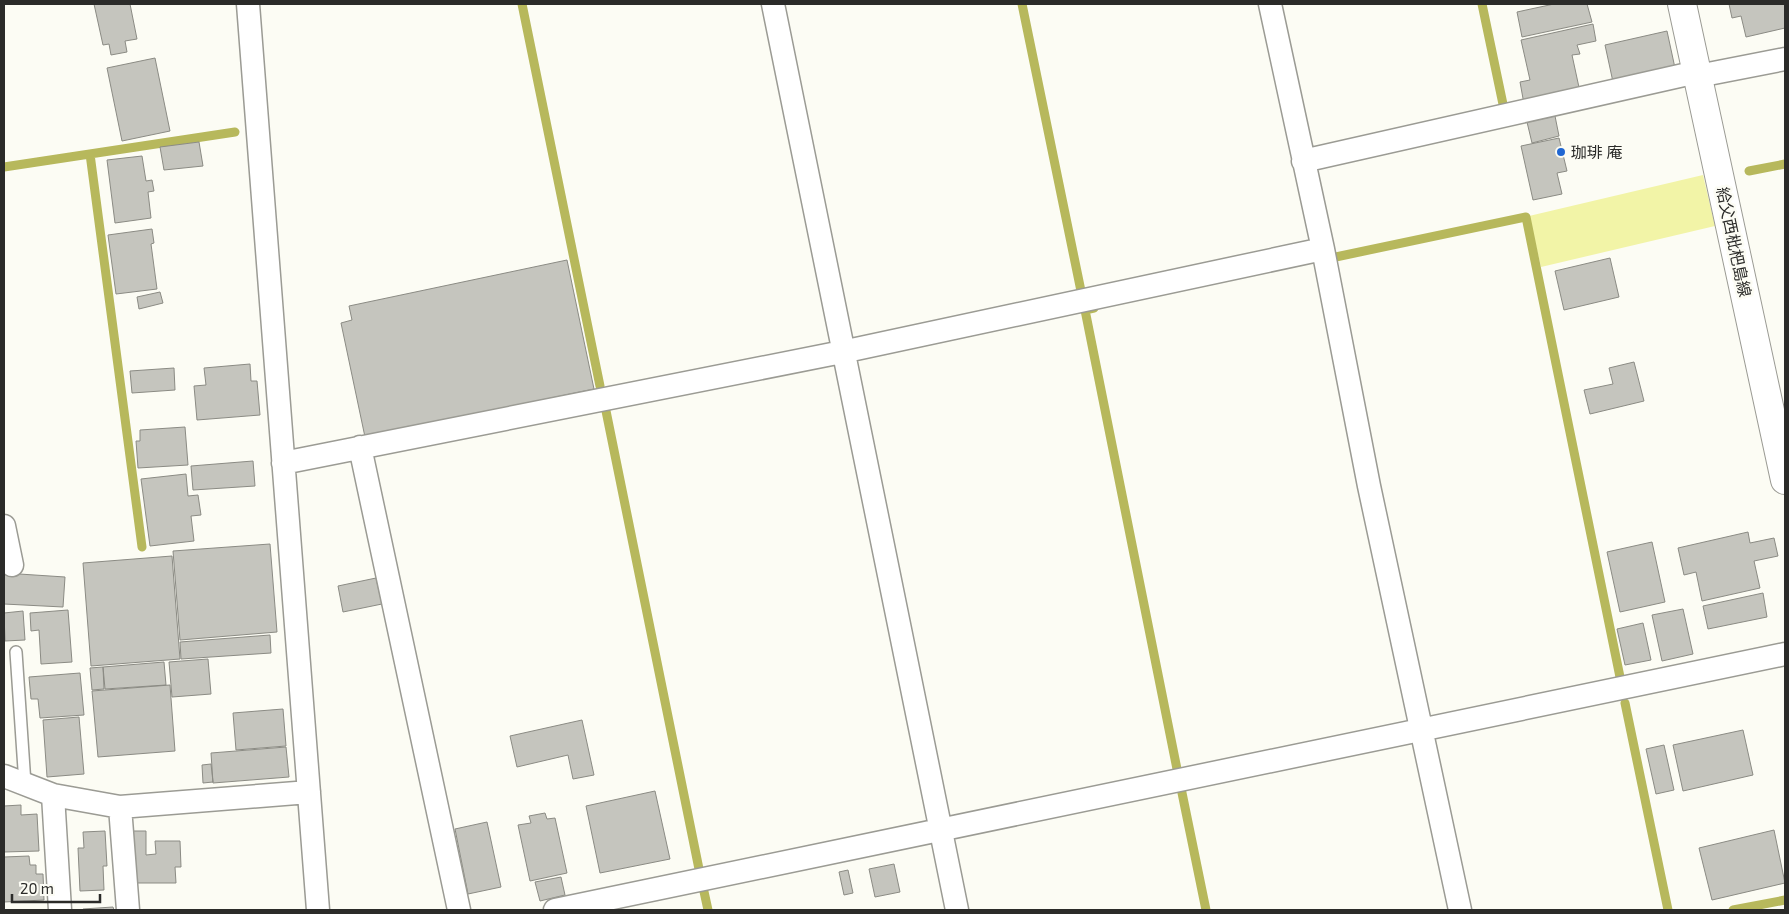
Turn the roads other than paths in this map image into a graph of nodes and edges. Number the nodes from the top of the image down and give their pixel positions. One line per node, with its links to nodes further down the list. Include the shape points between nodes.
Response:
1 (248, 4): 11 (street)
2 (773, 4): 9 (street)
3 (1270, 4): 7 (street)
4 (1682, 4): 6 (main road, 給父西枇杷島線)
5 (1785, 59): 6 (street)
6 (1698, 74): 7 (street); 12 (main road, 給父西枇杷島線)
7 (1303, 162): 8 (street)
8 (1323, 249): 9 (street); 17 (street)
9 (842, 352): 10 (street); 23 (street)
10 (360, 447): 11 (street); 27 (street)
11 (283, 463): 20 (street)
12 (1785, 480)
13 (4, 526): 14 (street)
14 (12, 565)
15 (16, 652): 19 (lane)
16 (1785, 654): 17 (street)
17 (1421, 729): 23 (street); 30 (street)
18 (4, 776): 19 (street)
19 (25, 784): 21 (street)
20 (309, 792): 22 (street); 26 (street)
21 (53, 794): 22 (street); 24 (street)
22 (120, 808): 25 (street)
23 (940, 831): 28 (street); 29 (street)
24 (60, 910)
25 (128, 910)
26 (318, 910)
27 (459, 910)
28 (555, 910)
29 (957, 910)
30 (1460, 910)

